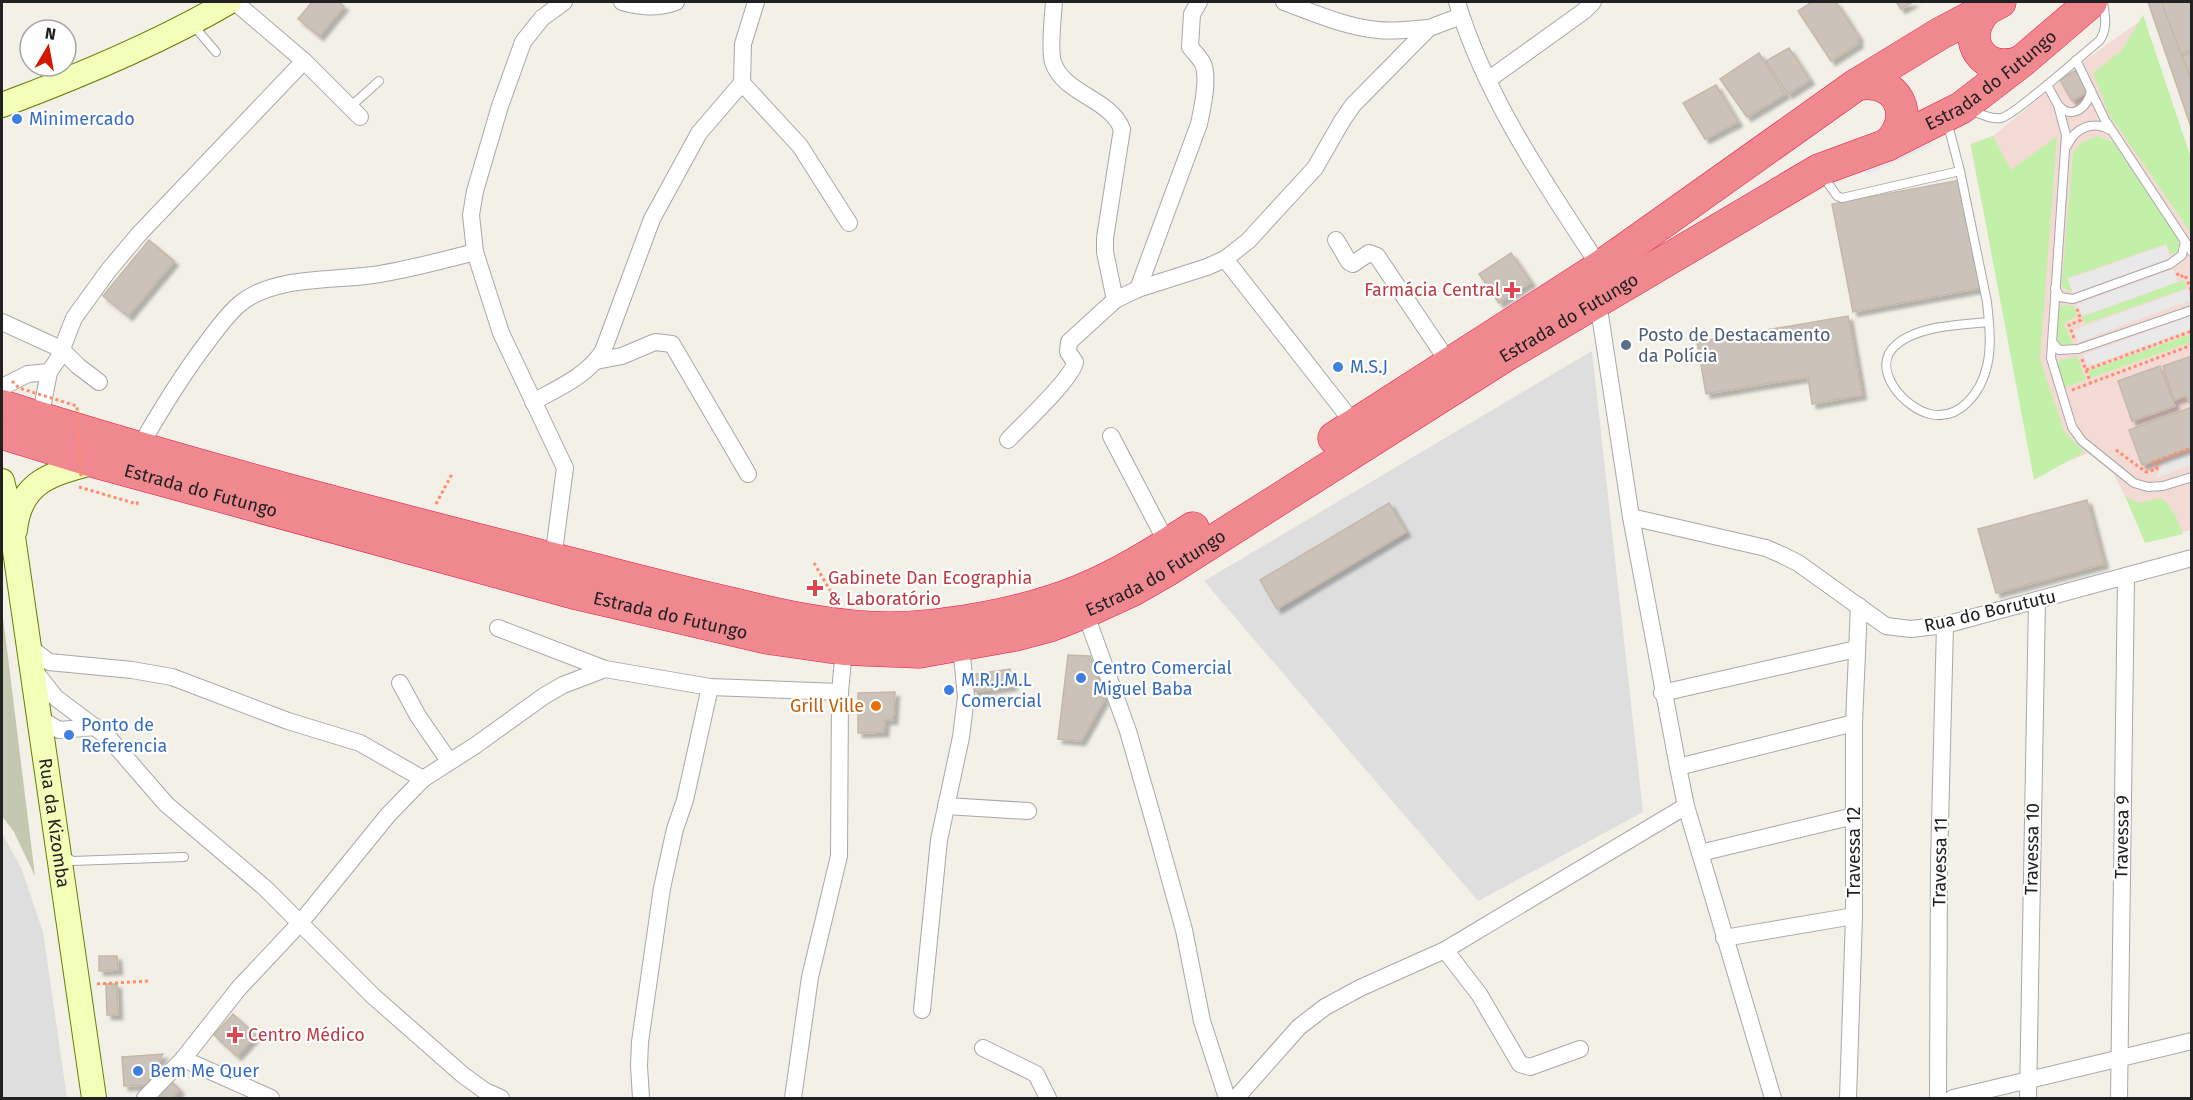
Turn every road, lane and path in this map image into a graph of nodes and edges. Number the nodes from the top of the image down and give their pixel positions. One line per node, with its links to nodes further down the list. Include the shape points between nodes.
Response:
1 (229, 2): 15 (main road)
2 (235, 2): 19 (street)
3 (564, 2): 39 (street, via 542,18 523,42 504,95 471,215)
4 (622, 2): 5 (street, via 639,7)
5 (676, 2)
6 (756, 2): 23 (street, via 743,44)
7 (1054, 2): 48 (street, via 1052,60 1059,76 1107,109 1122,129 1105,238)
8 (1199, 2): 45 (street, via 1192,14 1190,47 1206,71 1202,109)
9 (1284, 2): 16 (street, via 1327,18 1379,30)
10 (1593, 2): 21 (street)
11 (2091, 2): 20 (highway, Estrada do Futungo)
12 (2103, 2): 18 (lane, via 2104,34)
13 (1994, 5): 20 (highway, via 1980,16 1975,26 1976,47 1982,56 2001,66); 25 (highway)
14 (1459, 9): 16 (street); 21 (street)
15 (191, 23): 17 (lane); 27 (main road, via 134,52)
16 (1429, 28): 41 (street, via 1353,105 1315,168 1266,223)
17 (216, 52)
18 (2076, 60): 24 (lane); 26 (lane)
19 (304, 61): 29 (street); 57 (street, via 139,234 74,318)
20 (2022, 61): 30 (highway, Estrada do Futungo)
21 (1488, 80): 43 (street, via 1538,173)
22 (379, 81): 29 (lane)
23 (742, 83): 36 (street, via 800,146); 58 (street, via 699,132 652,219)
24 (2047, 84): 28 (lane); 30 (lane, via 2006,117)
25 (1856, 85): 32 (highway, via 1878,84 1896,96 1903,117); 43 (highway, Estrada do Futungo)
26 (2091, 90): 28 (lane, via 2088,103 2079,110 2068,112); 31 (lane)
27 (2, 105)
28 (2058, 105): 33 (lane)
29 (355, 112)
30 (1953, 112): 32 (highway, Estrada do Futungo); 35 (lane)
31 (2113, 132): 33 (lane, via 2101,126 2083,128 2073,136); 38 (lane)
32 (1887, 145): 34 (highway, Estrada do Futungo)
33 (2066, 153): 44 (lane)
34 (1819, 170): 35 (lane, via 1842,198); 49 (highway, Estrada do Futungo)
35 (1960, 171): 52 (lane)
36 (849, 223)
37 (1336, 240): 59 (street, via 1353,264 1369,253 1377,256)
38 (2185, 242): 40 (lane); 42 (lane, via 2182,255)
39 (475, 252): 66 (street, via 501,333); 73 (street, via 414,268 296,282 242,302 183,374)
40 (2192, 252)
41 (1225, 259): 45 (street); 68 (street)
42 (2174, 262): 46 (path, via 2179,277 2185,275); 47 (lane)
43 (1600, 267): 59 (highway, Estrada do Futungo)
44 (2055, 288): 47 (lane, via 2060,297); 54 (lane)
45 (1138, 289): 48 (street)
46 (2192, 292)
47 (2073, 299): 56 (path, via 2081,320 2069,325)
48 (1115, 300): 71 (street, via 1069,342 1068,352 1075,362 1072,370)
49 (1598, 303): 80 (street); 90 (highway, Estrada do Futungo, via 1503,357 1167,571)
50 (2192, 310): 56 (lane)
51 (2, 322): 57 (street)
52 (1989, 322): 52 (lane, via 1938,328 1895,345 1886,373 1896,391 1930,414 1962,407 1974,396 1987,366)
53 (2192, 331): 60 (path)
54 (2052, 341): 56 (lane, via 2059,350); 78 (lane, via 2051,358 2072,427 2082,441 2134,483 2163,486)
55 (2192, 345): 63 (path)
56 (2077, 346): 60 (path)
57 (61, 349): 61 (street); 62 (street)
58 (596, 361): 66 (street, via 589,370); 77 (street, via 622,356 655,342 672,344)
59 (1449, 363): 68 (highway, Estrada do Futungo)
60 (2085, 370): 63 (path)
61 (49, 372): 64 (street, via 28,374); 67 (street)
62 (99, 382)
63 (2091, 384): 65 (path)
64 (5, 391): 67 (highway, Estrada do Futungo); 75 (path, bridge, via 19,388 77,406)
65 (2067, 392)
66 (533, 402): 85 (street, via 565,468)
67 (40, 419): 75 (highway, Estrada do Futungo)
68 (1355, 425): 82 (highway, Estrada do Futungo)
69 (2, 433): 75 (highway, Estrada do Futungo)
70 (1111, 436): 82 (street)
71 (1008, 440)
72 (2112, 447): 74 (path, via 2146,472 2157,469 2154,462)
73 (139, 448): 75 (highway, Estrada do Futungo); 81 (highway, Estrada do Futungo)
74 (2192, 448)
75 (79, 454): 83 (main road, Rua da Kizomba, via 33,487 25,498 16,521); 93 (highway, Estrada do Futungo, via 578,594 767,638)
76 (452, 474): 81 (path)
77 (748, 474)
78 (2192, 477)
79 (2, 481): 83 (main road, Rua da Kizomba)
80 (1631, 517): 89 (street, Rua do Borututu, via 1766,548 1798,563); 101 (street)
81 (423, 526): 85 (highway, Estrada do Futungo)
82 (1168, 545): 93 (highway, Estrada do Futungo, via 1078,591 1022,609 970,621)
83 (14, 547): 96 (main road, Rua da Kizomba)
84 (2192, 558): 87 (street, Rua do Borututu)
85 (553, 559): 93 (highway, Estrada do Futungo, via 774,614)
86 (814, 563): 93 (path, via 831,592)
87 (2126, 576): 88 (street, Rua do Borututu); 125 (street, Travessa 9)
88 (2037, 600): 91 (street, Rua do Borututu); 127 (street, Travessa 10)
89 (1859, 606): 91 (street, Rua do Borututu, via 1886,626); 95 (street, Travessa 12)
90 (1085, 612): 94 (highway, Estrada do Futungo, via 1037,629); 135 (street, via 1128,731 1185,930 1202,1021)
91 (1945, 625): 139 (street, Travessa 11)
92 (498, 628): 97 (street)
93 (840, 636): 94 (highway, Estrada do Futungo, via 919,652); 100 (street)
94 (961, 646): 108 (street, via 966,697)
95 (1856, 649): 101 (street); 103 (street, Travessa 12)
96 (30, 656): 102 (main road, Rua da Kizomba); 104 (street, via 56,698); 107 (street, via 49,662 172,677 288,721 360,743)
97 (605, 669): 99 (street); 105 (street, via 544,696)
98 (400, 683): 105 (street)
99 (710, 687): 100 (street); 132 (street, via 662,888 640,1042)
100 (840, 692): 133 (street, via 839,856 810,977)
101 (1662, 693): 106 (street)
102 (39, 717): 104 (street, via 59,730); 112 (main road, Rua da Kizomba)
103 (1854, 723): 106 (street); 111 (street, Travessa 12)
104 (96, 726): 116 (street, via 166,804)
105 (449, 761): 107 (street)
106 (1678, 767): 109 (street)
107 (423, 779): 116 (street, via 388,815)
108 (946, 806): 110 (street); 121 (street)
109 (1686, 806): 113 (street); 118 (street)
110 (1028, 811)
111 (1854, 816): 113 (street); 115 (street, Travessa 12)
112 (57, 847): 114 (lane, via 72,861); 128 (main road, Rua da Kizomba)
113 (1700, 853): 117 (street)
114 (184, 857)
115 (1854, 916): 117 (street); 138 (street, Travessa 12)
116 (301, 922): 126 (street, via 239,987); 131 (street, via 373,996 463,1075)
117 (1724, 938): 137 (street)
118 (1444, 950): 124 (street, via 1479,994 1520,1064 1530,1067); 136 (street, via 1326,1007 1299,1027)
119 (149, 981): 120 (path)
120 (93, 985)
121 (922, 1010)
122 (2192, 1041): 125 (street)
123 (983, 1048): 134 (street, via 1036,1074)
124 (1580, 1049)
125 (2119, 1058): 127 (street); 142 (street, Travessa 9)
126 (183, 1059): 129 (street); 130 (street)
127 (2028, 1080): 140 (street); 141 (street, Travessa 10)
128 (94, 1098)
129 (144, 1098)
130 (271, 1098)
131 (501, 1098)
132 (642, 1098)
133 (793, 1098)
134 (1048, 1098)
135 (1227, 1098)
136 (1236, 1098)
137 (1773, 1098)
138 (1848, 1098)
139 (1938, 1098)
140 (1953, 1098)
141 (2028, 1098)
142 (2119, 1098)

